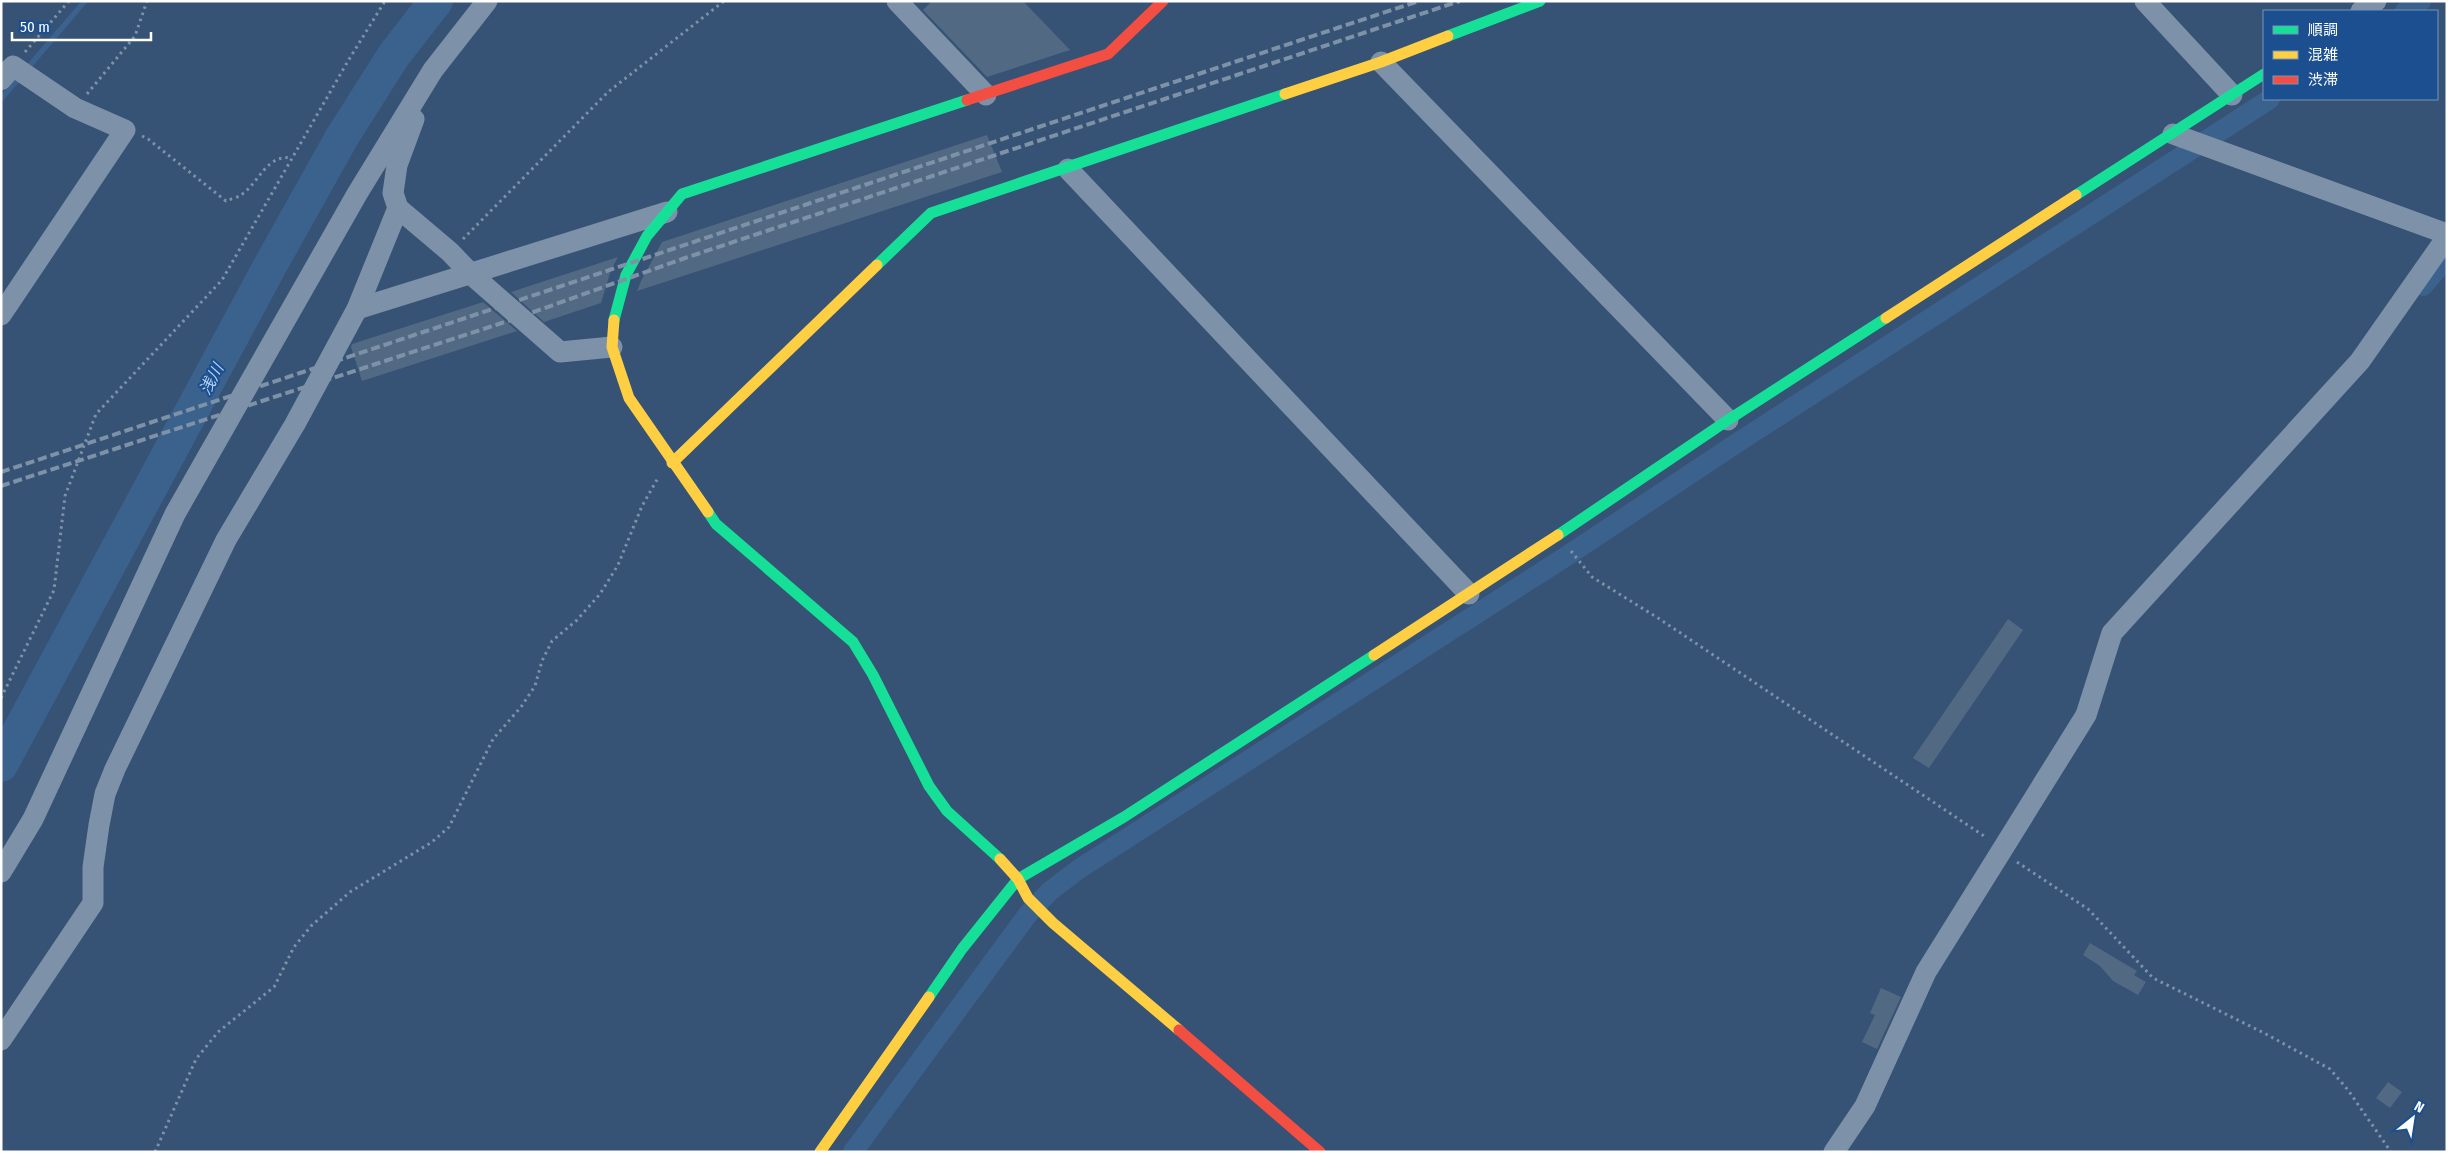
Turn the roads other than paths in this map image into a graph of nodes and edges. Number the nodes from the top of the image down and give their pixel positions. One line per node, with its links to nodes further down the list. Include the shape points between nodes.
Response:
1 (487, 1): 9 (street)
2 (897, 1): 12 (street)
3 (1163, 1): 12 (street, via 1108,54)
4 (1540, 1): 8 (street)
5 (2145, 1): 13 (street)
6 (2376, 1): 7 (street)
7 (2362, 10)
8 (1381, 62): 15 (street); 23 (street)
9 (433, 70): 16 (street, via 397,165 393,193); 26 (street, via 357,194 175,514 33,819)
10 (7, 73): 21 (street, via 34,78 75,108 125,130)
11 (2263, 75): 13 (street)
12 (986, 95): 17 (street, via 682,194)
13 (2232, 95): 14 (street)
14 (2179, 136): 18 (street); 23 (street)
15 (1068, 169): 24 (street, via 931,213); 25 (street)
16 (398, 208): 19 (street); 20 (street)
17 (667, 212): 19 (street); 22 (street, via 646,236 626,275 614,315)
18 (2447, 236): 31 (street, via 2360,361 2112,633 2086,714 1926,972 1865,1106)
19 (472, 275): 20 (street); 22 (street, via 560,352)
20 (357, 309): 28 (street, via 295,424 226,540 115,770 105,794 99,825 93,867 93,903)
21 (1, 315)
22 (612, 347): 24 (street, via 628,398)
23 (1728, 420): 25 (street)
24 (672, 463): 27 (street, via 716,524 853,642 929,786 948,811 993,850)
25 (1469, 594): 27 (street, via 1124,817)
26 (1, 872)
27 (1018, 879): 29 (street, via 962,949); 30 (street, via 1028,898 1112,976 1202,1047)
28 (1, 1040)
29 (820, 1152)
30 (1320, 1152)
31 (1834, 1152)

